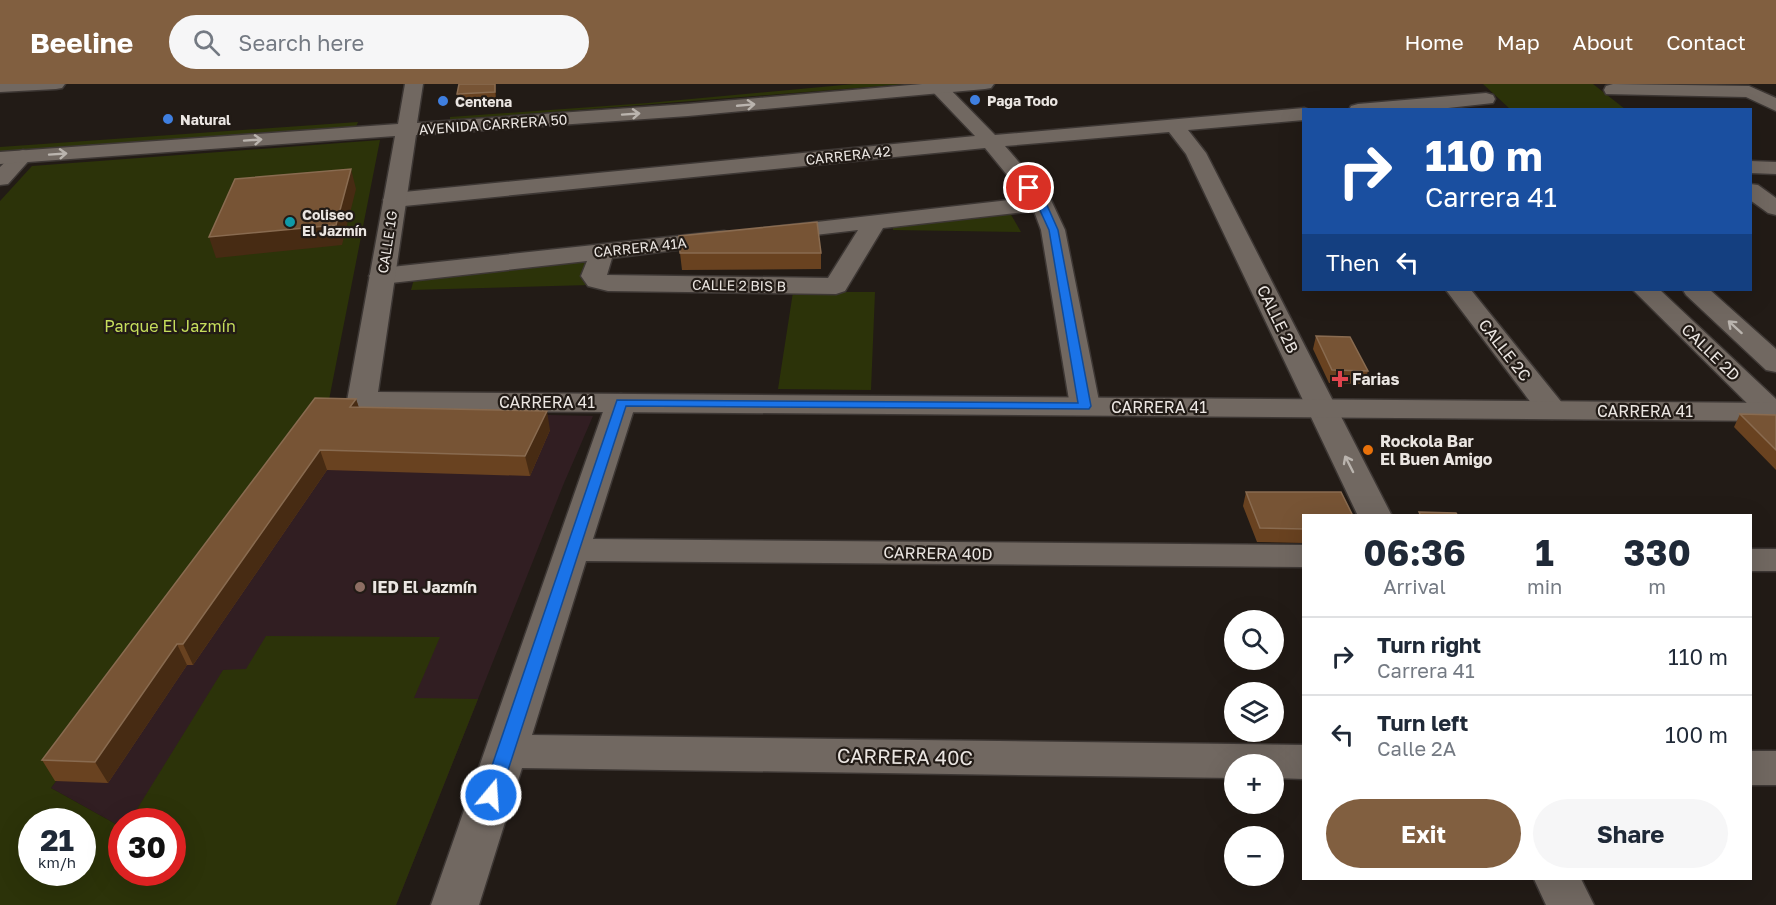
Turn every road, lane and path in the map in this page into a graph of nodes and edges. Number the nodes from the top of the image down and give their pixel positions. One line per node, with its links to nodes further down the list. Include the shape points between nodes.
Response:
1 (45, 84): 7 (street)
2 (414, 84): 16 (street, CALLE 1G)
3 (819, 84): 16 (street, AVENIDA CARRERA 50)
4 (985, 84): 9 (street, AVENIDA CARRERA 50)
5 (1434, 84): 12 (street)
6 (1470, 84): 10 (street)
7 (0, 87)
8 (1609, 87): 11 (street, via 1749,92); 14 (street)
9 (939, 88): 16 (street, AVENIDA CARRERA 50, one-way to 9, via 688,110); 18 (street)
10 (1492, 104): 12 (street)
11 (1776, 105)
12 (1456, 106): 13 (street)
13 (1407, 108)
14 (1637, 108)
15 (1302, 114): 17 (street, CARRERA 42)
16 (406, 122): 19 (street, AVENIDA CARRERA 50); 20 (street, AVENIDA CARRERA 50, one-way to 16); 26 (street, CALLE 1G)
17 (1174, 125): 18 (street, CARRERA 42); 39 (street, CALLE 2B, via 1196,153)
18 (990, 141): 26 (street, CARRERA 42); 27 (street)
19 (0, 142)
20 (23, 156): 21 (street, AVENIDA CARRERA 50); 24 (street)
21 (0, 158)
22 (1752, 167): 23 (street)
23 (1776, 168)
24 (0, 179)
25 (1752, 190): 28 (street)
26 (394, 200): 31 (street, CALLE 1G)
27 (1042, 203): 29 (street, CARRERA 41A); 38 (street, via 1053,230)
28 (1776, 208)
29 (875, 222): 30 (street, CARRERA 41A); 30 (street, CALLE 2 BIS B, via 836,286 608,283 597,281 594,276)
30 (602, 252): 31 (street, CARRERA 41A)
31 (382, 276): 36 (street, CALLE 1G)
32 (1459, 291): 40 (street, CALLE 2C)
33 (1647, 291): 41 (street, CALLE 2D)
34 (1696, 291): 35 (street, CALLE 2D, one-way to 34)
35 (1776, 364)
36 (362, 400): 37 (street, CARRERA 41)
37 (621, 403): 38 (street, CARRERA 41); 43 (street)
38 (1085, 406): 39 (street, CARRERA 41)
39 (1322, 408): 40 (street, CARRERA 41); 42 (street, CALLE 2B, one-way to 39)
40 (1552, 410): 41 (street, CARRERA 41)
41 (1775, 413)
42 (1375, 514)
43 (572, 550): 44 (street, CARRERA 40D); 47 (street)
44 (1302, 556)
45 (1752, 560): 46 (street)
46 (1776, 560)
47 (506, 751): 48 (street, CARRERA 40C); 52 (street)
48 (1302, 762)
49 (1752, 768): 50 (street)
50 (1776, 768)
51 (1558, 880): 53 (street)
52 (455, 905)
53 (1570, 905)

